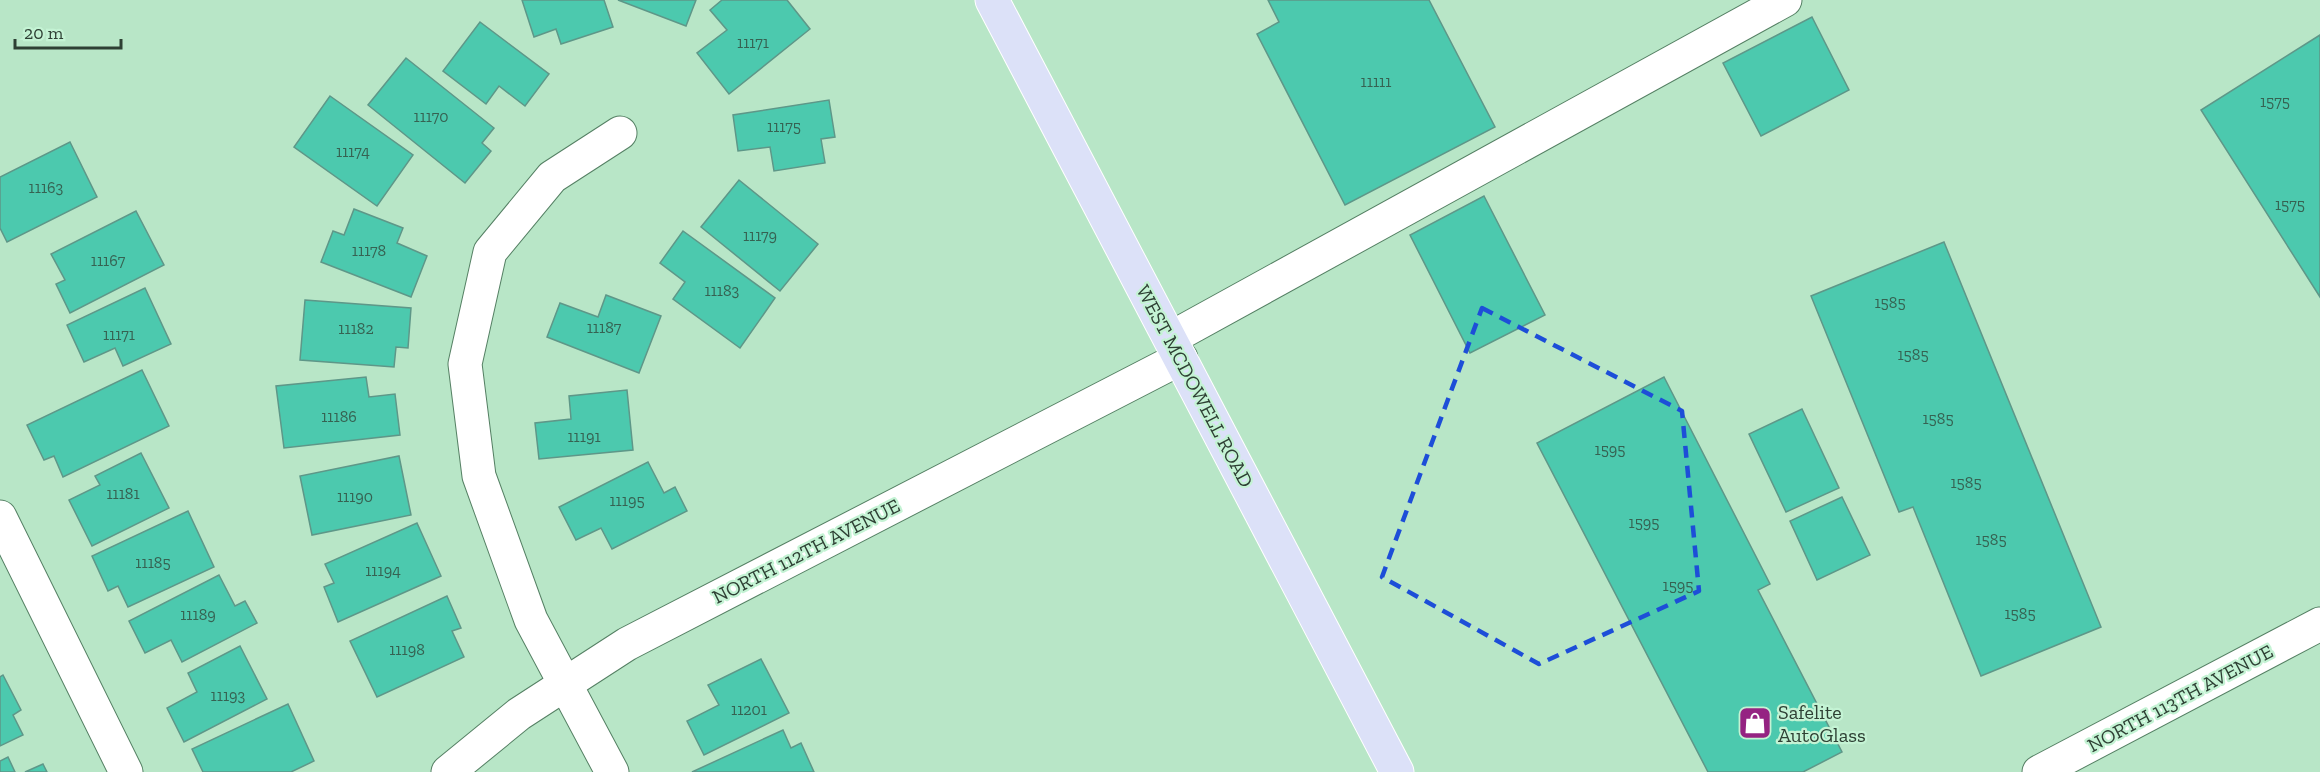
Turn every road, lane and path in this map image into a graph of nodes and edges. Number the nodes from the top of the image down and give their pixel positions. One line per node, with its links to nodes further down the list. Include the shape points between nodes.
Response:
1 (992, 0): 4 (main road, WEST MCDOWELL ROAD)
2 (1785, 0): 4 (street, NORTH 112TH AVENUE)
3 (620, 133): 7 (street, via 552,177 490,252 465,364 479,476 531,620)
4 (1176, 348): 7 (street, NORTH 112TH AVENUE, via 627,644); 11 (main road, WEST MCDOWELL ROAD)
5 (0, 517): 8 (street)
6 (2320, 624): 12 (street, NORTH 113TH AVENUE)
7 (566, 683): 9 (street, NORTH 112TH AVENUE, via 519,714); 10 (street)
8 (126, 772)
9 (448, 772)
10 (612, 772)
11 (1397, 772)
12 (2039, 772)

